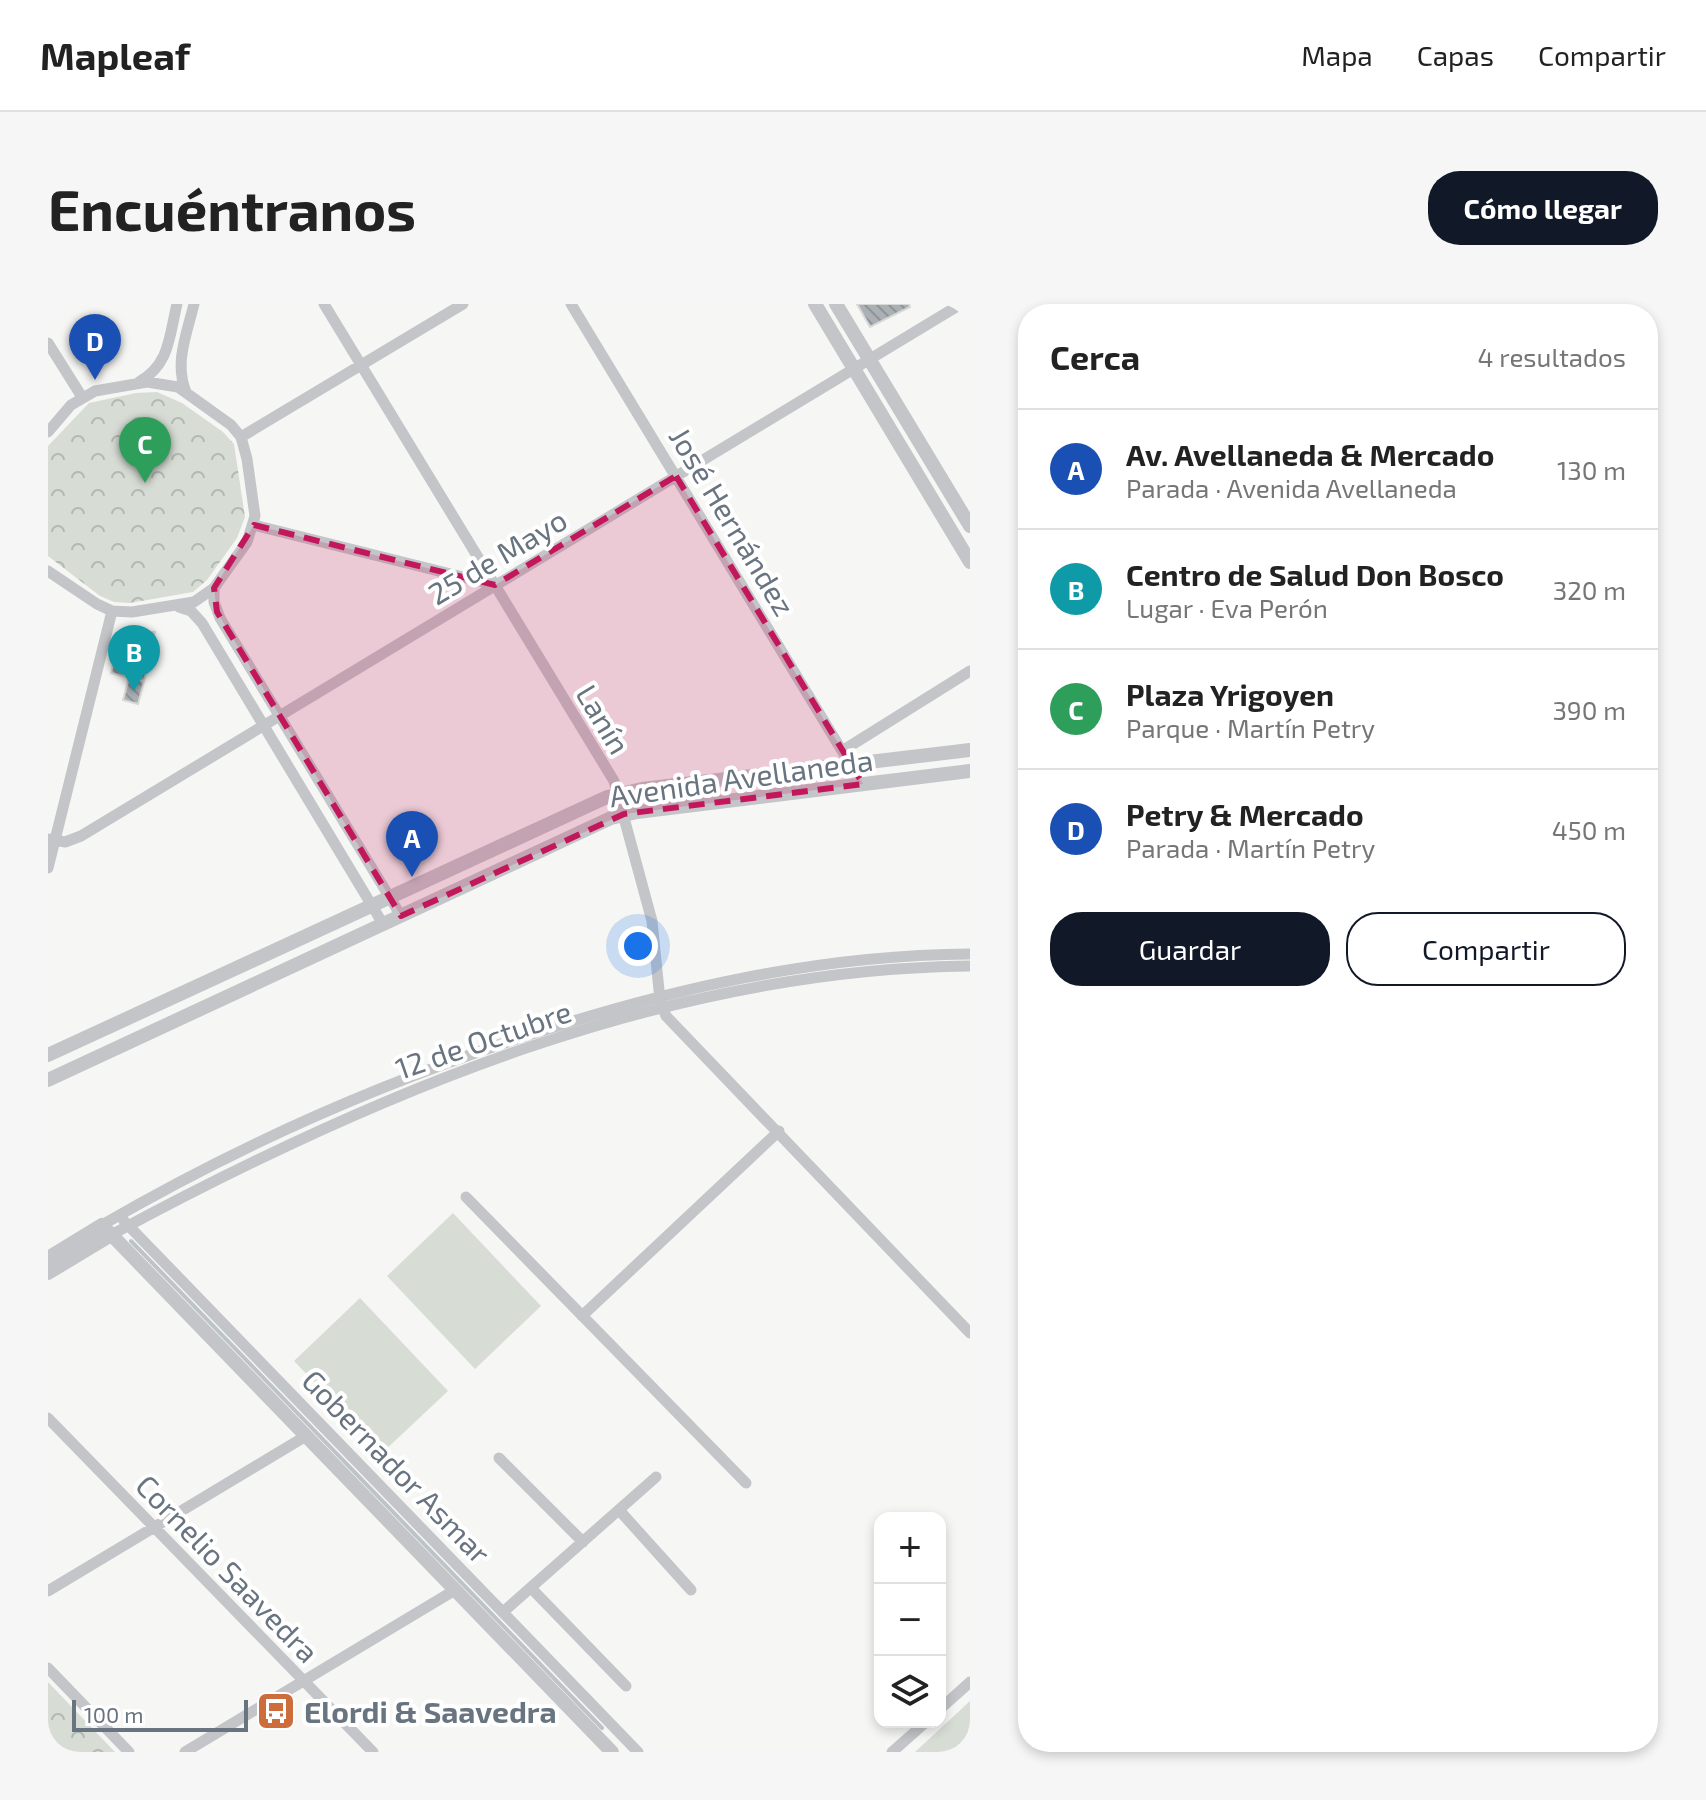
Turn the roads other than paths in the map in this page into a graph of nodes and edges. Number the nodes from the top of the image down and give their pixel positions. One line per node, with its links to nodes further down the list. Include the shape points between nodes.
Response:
1 (177, 304): 13 (street, via 163,361)
2 (194, 304): 14 (street, via 180,366)
3 (324, 304): 11 (street, Lanín)
4 (463, 304): 11 (street)
5 (571, 304): 18 (street, José Hernández)
6 (815, 304): 12 (street)
7 (836, 304): 10 (street)
8 (961, 304): 10 (street, 25 de Mayo)
9 (48, 343): 15 (street)
10 (870, 359): 12 (street, 25 de Mayo); 20 (street)
11 (361, 365): 17 (street); 23 (street, Lanín)
12 (854, 369): 18 (street, 25 de Mayo); 21 (street)
13 (138, 383): 14 (street, via 157,382); 15 (street)
14 (186, 392): 17 (street)
15 (82, 397): 16 (street)
16 (48, 432)
17 (241, 437): 19 (street)
18 (676, 476): 23 (street, 25 de Mayo); 31 (street, José Hernández)
19 (254, 525): 23 (street); 24 (street)
20 (970, 526)
21 (970, 562)
22 (48, 571): 26 (street)
23 (495, 585): 28 (street, 25 de Mayo); 35 (street, Lanín)
24 (214, 588): 25 (street, via 194,602); 28 (street, via 220,618)
25 (175, 606): 26 (street); 29 (street, via 199,618)
26 (112, 611): 37 (street)
27 (970, 671): 31 (street)
28 (279, 716): 29 (street, 25 de Mayo); 39 (street)
29 (264, 725): 37 (street, 25 de Mayo, via 81,836); 40 (street)
30 (970, 750): 32 (street, Avenida Avellaneda)
31 (842, 751): 32 (street, José Hernández)
32 (850, 764): 34 (street, José Hernández, via 863,773); 35 (street, Avenida Avellaneda)
33 (970, 771): 34 (street, Avenida Avellaneda)
34 (853, 786): 36 (street, Avenida Avellaneda)
35 (619, 793): 36 (street, Lanín); 39 (street, Avenida Avellaneda)
36 (624, 814): 41 (street, Avenida Avellaneda); 45 (street, Lanín, via 652,921)
37 (51, 840): 38 (street)
38 (48, 868)
39 (389, 896): 40 (street, Avenida Avellaneda); 41 (street)
40 (371, 904): 42 (street); 47 (street, Avenida Avellaneda)
41 (401, 916): 42 (street, Avenida Avellaneda)
42 (383, 924): 48 (street, Avenida Avellaneda)
43 (970, 954): 45 (street, 12 de Octubre, via 839,962)
44 (970, 966): 46 (street, 12 de Octubre, via 824,977)
45 (659, 996): 46 (street, Lanín); 51 (street, 12 de Octubre, via 396,1081 264,1139)
46 (662, 1009): 49 (street, Lanín); 52 (street, 12 de Octubre, via 414,1089 268,1153)
47 (48, 1055)
48 (48, 1080)
49 (779, 1131): 56 (street); 57 (street, Lanín)
50 (466, 1197): 56 (street)
51 (119, 1215): 52 (street, Gobernador Asmar); 53 (street, 12 de Octubre)
52 (129, 1225): 53 (street, 12 de Octubre); 70 (street, Gobernador Asmar)
53 (107, 1230): 54 (street, 12 de Octubre); 55 (street, 12 de Octubre); 59 (street, Gobernador Asmar)
54 (48, 1258)
55 (48, 1273)
56 (582, 1316): 62 (street)
57 (970, 1333)
58 (48, 1418): 64 (street, Cornelio Saavedra)
59 (306, 1436): 64 (street); 67 (street, Gobernador Asmar)
60 (499, 1458): 65 (street)
61 (656, 1477): 63 (street)
62 (746, 1483)
63 (619, 1510): 65 (street); 68 (street)
64 (154, 1527): 69 (street); 72 (street, Cornelio Saavedra)
65 (583, 1542): 66 (street)
66 (531, 1588): 70 (street); 74 (street)
67 (455, 1590): 72 (street); 78 (street, Gobernador Asmar)
68 (691, 1590)
69 (48, 1591)
70 (503, 1612): 77 (street, Gobernador Asmar)
71 (48, 1668): 79 (street)
72 (304, 1681): 80 (street); 81 (street, Cornelio Saavedra)
73 (970, 1682): 75 (street)
74 (626, 1686)
75 (946, 1704)
76 (919, 1728): 83 (street)
77 (621, 1734): 78 (street); 82 (street, Gobernador Asmar)
78 (603, 1750)
79 (129, 1752)
80 (185, 1752)
81 (373, 1752)
82 (637, 1752)
83 (892, 1752)

